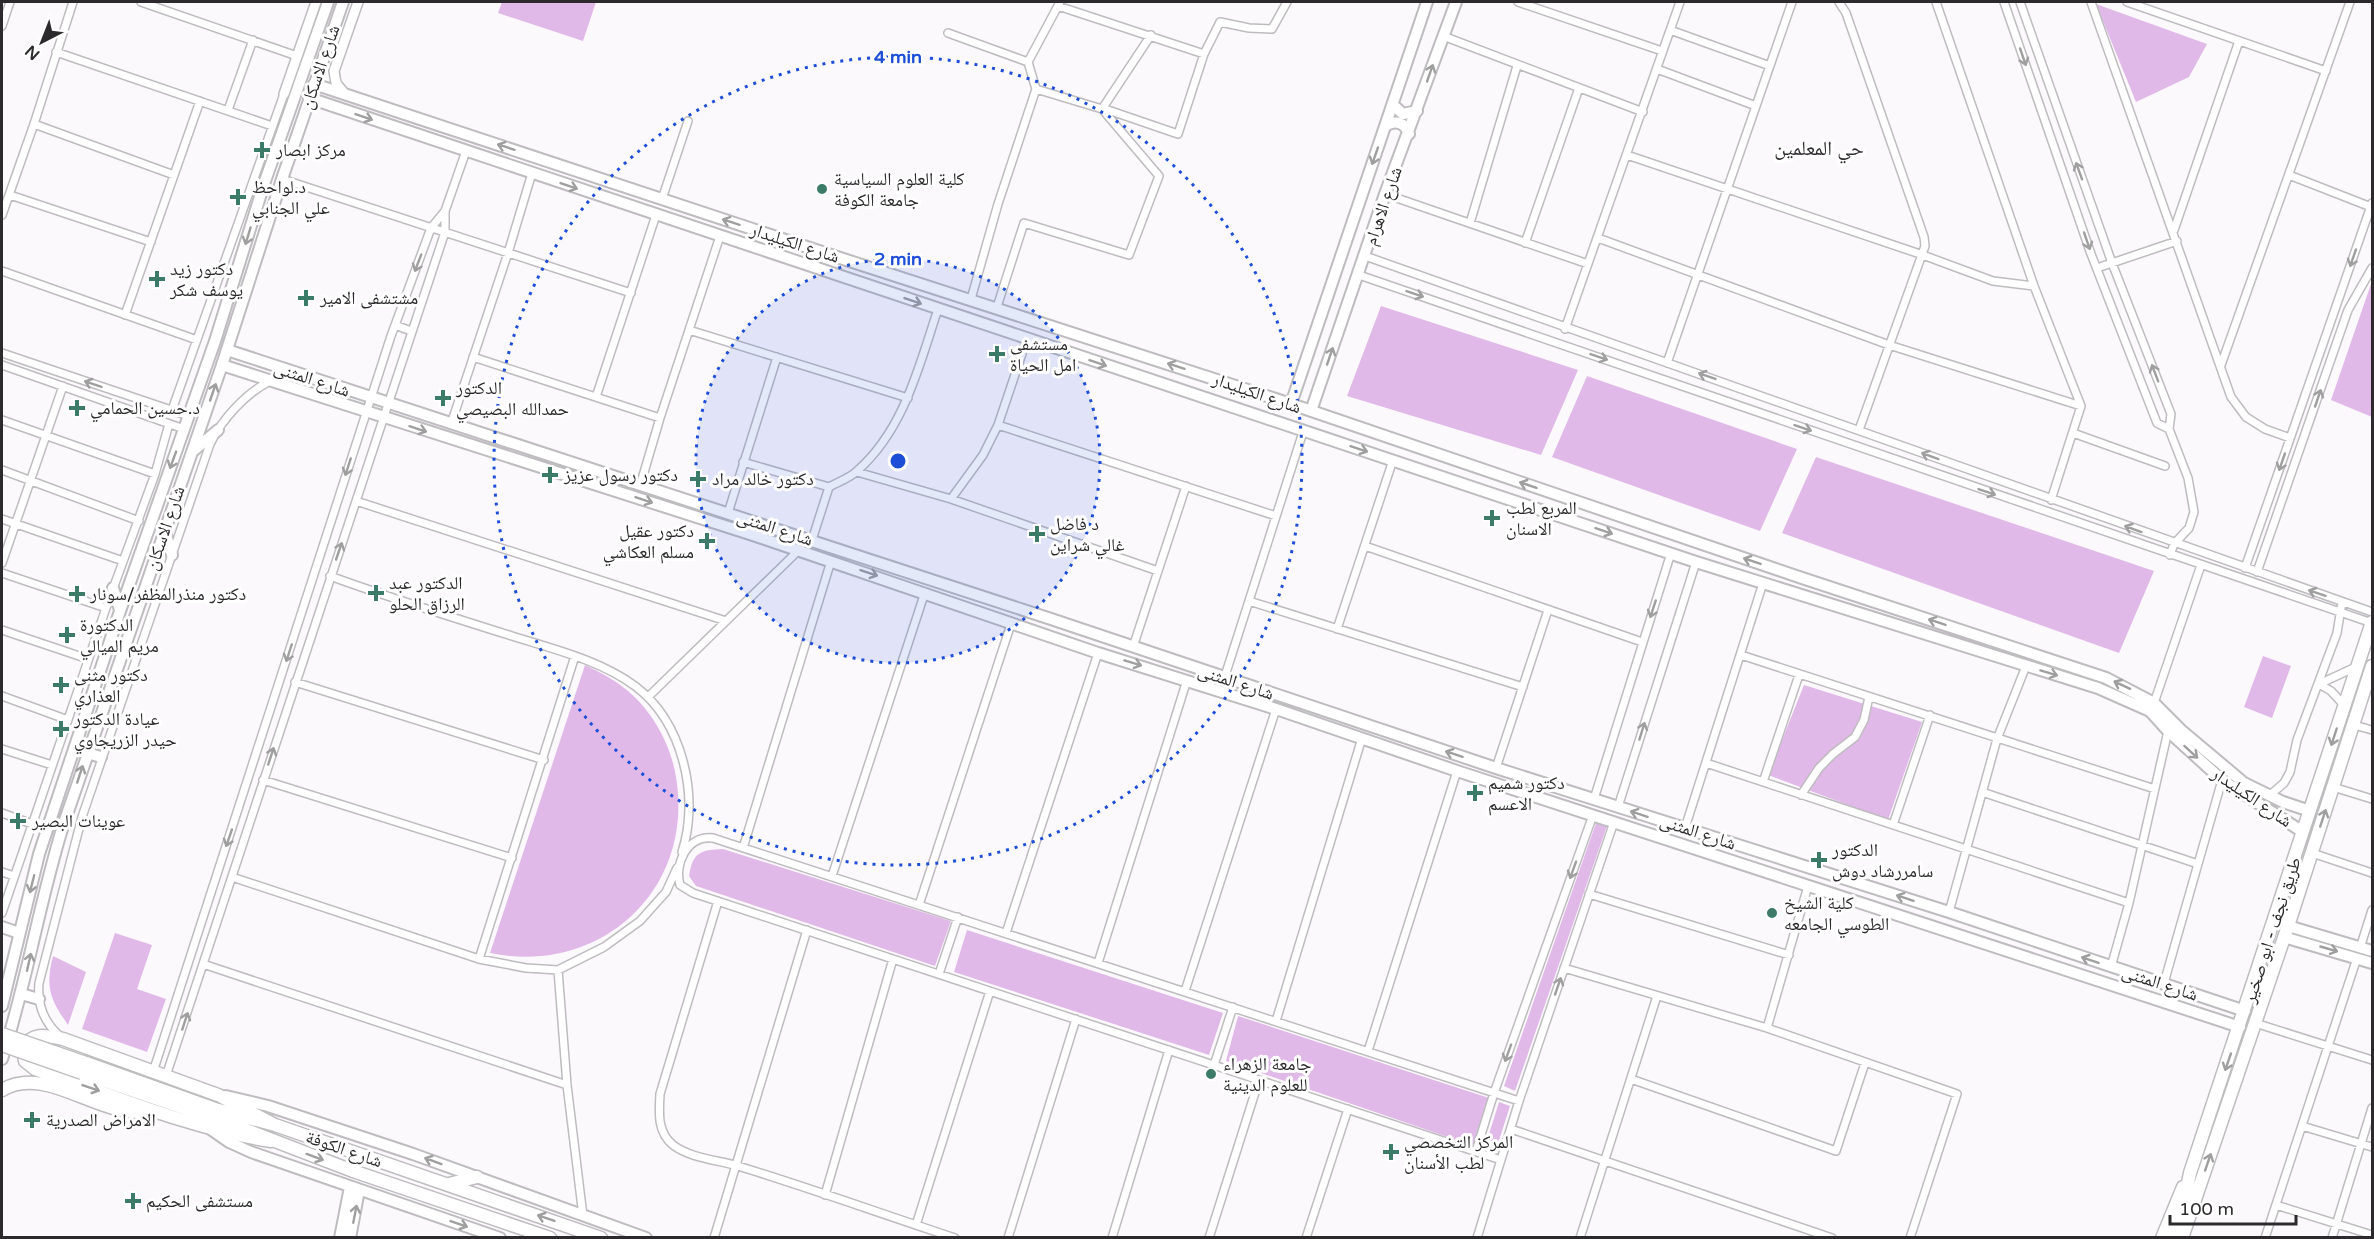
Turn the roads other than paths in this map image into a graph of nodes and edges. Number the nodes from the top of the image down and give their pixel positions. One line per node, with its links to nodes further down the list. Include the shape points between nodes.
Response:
1 (10, 2): 22 (street)
2 (73, 2): 30 (street)
3 (141, 2): 27 (street)
4 (316, 2): 32 (street)
5 (328, 2): 43 (main road, شارع الاسكان)
6 (343, 2): 38 (main road, شارع الاسكان)
7 (358, 2): 42 (street, via 334,71 336,83)
8 (1287, 2): 31 (street, via 1272,29 1220,22)
9 (1427, 2): 47 (main road, شارع الاهرام)
10 (1456, 2): 26 (main road, شارع الاهرام)
11 (1518, 2): 29 (street)
12 (1680, 2): 23 (street)
13 (1792, 2): 35 (street)
14 (1839, 2): 84 (street, via 1924,237)
15 (1936, 2): 95 (street)
16 (2004, 2): 44 (street, one-way to 44)
17 (2020, 2): 41 (street)
18 (2091, 2): 76 (street)
19 (2127, 2): 28 (street)
20 (2350, 2): 37 (street)
21 (1059, 4): 25 (street); 33 (street)
22 (2, 26)
23 (1670, 30): 29 (street); 35 (street)
24 (948, 33): 33 (street)
25 (1151, 35): 31 (street); 50 (street)
26 (1443, 36): 34 (street); 52 (main road, شارع الاهرام, one-way to 26)
27 (253, 40): 32 (street); 51 (street)
28 (2239, 41): 37 (street); 76 (street)
29 (1662, 51): 36 (street)
30 (56, 52): 46 (street); 55 (street)
31 (1204, 54): 50 (street, via 1178,134)
32 (297, 56): 43 (street)
33 (1028, 62): 39 (street)
34 (1517, 66): 40 (street); 74 (street)
35 (1770, 66): 48 (street)
36 (1657, 69): 48 (street); 53 (street)
37 (2326, 71): 63 (street)
38 (314, 84): 42 (main road, شارع الكيليدار); 45 (main road, شارع الاسكان)
39 (1036, 88): 50 (street); 99 (street)
40 (1579, 88): 53 (street); 82 (street)
41 (2050, 91): 44 (street); 87 (street, one-way to 41)
42 (345, 94): 49 (main road); 69 (main road, شارع الكيليدار, one-way to 42)
43 (289, 96): 56 (street); 65 (main road, شارع الاسكان)
44 (2036, 96): 89 (street, one-way to 89)
45 (309, 98): 49 (main road, شارع الكيليدار); 64 (main road, شارع الاسكان)
46 (200, 101): 51 (street); 62 (street)
47 (1392, 105): 52 (main road, via 1403,114); 57 (main road, شارع الاهرام)
48 (1756, 106): 66 (street)
49 (340, 108): 59 (main road, شارع الكيليدار, one-way to 59)
50 (1102, 109): 101 (street, via 1160,176 1129,255 1024,223)
51 (228, 110): 56 (street)
52 (1417, 111): 58 (main road, شارع الاهرام)
53 (1643, 112): 60 (street)
54 (688, 121): 69 (street)
55 (34, 124): 62 (street); 68 (street)
56 (272, 126): 65 (street)
57 (1386, 126): 58 (main road, via 1400,123); 106 (main road, شارع الاهرام, one-way to 106)
58 (1409, 134): 67 (main road, شارع الاهرام)
59 (466, 151): 61 (main road, شارع الكيليدار); 71 (street)
60 (1628, 155): 66 (street); 79 (street)
61 (532, 173): 73 (main road, شارع الكيليدار, one-way to 73); 83 (street)
62 (174, 175): 81 (street)
63 (2289, 175): 70 (street); 121 (street)
64 (282, 179): 75 (street); 114 (main road, شارع الاسكان)
65 (259, 182): 112 (street); 136 (main road, شارع الاسكان, one-way to 136, via 215,341)
66 (1729, 189): 84 (street); 94 (street)
67 (1385, 194): 74 (street); 86 (main road, شارع الاهرام)
68 (10, 195): 72 (street); 81 (street)
69 (662, 199): 85 (main road, شارع الكيليدار, one-way to 69)
70 (2372, 205): 100 (street, one-way to 100)
71 (444, 211): 75 (street); 77 (street)
72 (2, 215)
73 (656, 215): 78 (main road, شارع الكيليدار); 98 (street)
74 (1470, 224): 82 (street)
75 (431, 228): 77 (street); 105 (street, one-way to 105)
76 (2174, 230): 80 (street)
77 (445, 232): 83 (street); 109 (street)
78 (720, 236): 92 (main road, شارع الكيليدار); 108 (street)
79 (1598, 238): 88 (street); 94 (street)
80 (2177, 241): 87 (street); 121 (street)
81 (151, 242): 104 (street)
82 (1525, 243): 88 (street)
83 (508, 253): 98 (street); 116 (street)
84 (1920, 254): 95 (street, via 1993,281); 113 (street)
85 (834, 256): 92 (main road, via 841,266 835,273); 97 (main road, شارع الكيليدار)
86 (1365, 256): 93 (main road, شارع الاهرام); 107 (street)
87 (2112, 263): 89 (street); 145 (street, one-way to 87, via 2171,414)
88 (1588, 264): 107 (street)
89 (2097, 268): 145 (street, via 2157,423)
90 (2373, 268): 103 (street)
91 (2, 271): 104 (street)
92 (830, 272): 96 (main road, شارع الكيليدار)
93 (1359, 275): 110 (main road, شارع الاهرام); 131 (street, one-way to 131)
94 (1697, 276): 113 (street); 118 (street)
95 (2034, 286): 132 (street)
96 (879, 288): 97 (main road, via 874,287 873,279 880,275 929,292); 102 (main road, شارع الكيليدار, one-way to 102)
97 (942, 289): 99 (main road, شارع الكيليدار)
98 (631, 293): 126 (street)
99 (971, 299): 101 (main road, شارع الكيليدار)
100 (2337, 305): 103 (street); 151 (street)
101 (998, 308): 130 (main road, شارع الكيليدار, one-way to 101)
102 (938, 309): 111 (main road, شارع الكيليدار); 127 (street)
103 (2348, 310): 190 (street, one-way to 103)
104 (125, 315): 112 (street)
105 (395, 325): 109 (street); 125 (street)
106 (1317, 327): 110 (main road); 130 (main road, شارع الاهرام)
107 (1565, 329): 118 (street)
108 (689, 330): 117 (street); 139 (street)
109 (411, 331): 129 (street)
110 (1338, 334): 134 (main road, شارع الاهرام, one-way to 110)
111 (1027, 339): 143 (street); 148 (main road, شارع الكيليدار, one-way to 148)
112 (197, 340): 133 (street)
113 (1889, 345): 132 (street); 147 (street)
114 (227, 350): 120 (main road, شارع الاسكان); 125 (main road, شارع المثنى)
115 (2, 353): 133 (street, one-way to 115)
116 (473, 357): 126 (street); 142 (street)
117 (777, 357): 127 (street); 154 (street)
118 (1667, 363): 124 (street, one-way to 118)
119 (2, 365): 123 (street)
120 (222, 365): 122 (main road, شارع المثنى); 152 (main road, شارع الاسكان, one-way to 120)
121 (2221, 365): 151 (street, via 2231,397 2246,417)
122 (270, 381): 135 (main road, شارع المثنى); 146 (street, via 251,392)
123 (63, 386): 141 (street); 150 (street)
124 (1742, 388): 128 (street); 131 (street, via 1744,400)
125 (370, 397): 129 (main road, شارع المثنى); 135 (street)
126 (596, 397): 139 (street)
127 (908, 398): 157 (street, via 889,433)
128 (1776, 400): 137 (street, via 1767,407); 147 (street)
129 (387, 404): 138 (street); 142 (main road, شارع المثنى)
130 (1291, 404): 134 (main road, شارع الكيليدار)
131 (1736, 404): 137 (street)
132 (2081, 406): 149 (street)
133 (172, 410): 136 (street)
134 (1311, 411): 193 (main road, شارع الكيليدار, one-way to 134)
135 (366, 412): 138 (main road, شارع المثنى); 263 (street, one-way to 263)
136 (189, 416): 144 (main road, شارع الاسكان)
137 (1772, 417): 182 (street, one-way to 182)
138 (383, 418): 165 (street); 174 (main road, شارع المثنى, one-way to 174)
139 (660, 418): 160 (street)
140 (2, 420): 150 (street)
141 (169, 424): 144 (street); 158 (street)
142 (450, 424): 160 (main road, شارع المثنى)
143 (998, 425): 161 (street); 163 (street, via 983,455)
144 (184, 429): 204 (main road, شارع الاسكان, one-way to 204)
145 (2169, 429): 177 (street, via 2188,478 2194,512 2190,528)
146 (218, 430): 152 (main road); 181 (street)
147 (1859, 430): 164 (street, one-way to 147)
148 (1303, 432): 153 (main road, شارع الكيليدار, one-way to 153); 167 (street)
149 (2073, 433): 155 (street); 164 (street)
150 (46, 436): 158 (street); 159 (street)
151 (2290, 438): 188 (street, one-way to 188)
152 (192, 452): 172 (main road, شارع الاسكان)
153 (1393, 460): 178 (street); 180 (main road, شارع الكيليدار, one-way to 180)
154 (743, 462): 162 (street); 166 (street)
155 (2165, 466)
156 (2, 470): 159 (street)
157 (856, 472): 162 (street); 163 (street)
158 (155, 474): 169 (street)
159 (30, 481): 169 (street); 171 (street)
160 (640, 486): 166 (main road, شارع المثنى)
161 (1186, 486): 167 (street); 189 (street)
162 (829, 487): 175 (street)
163 (951, 499): 189 (street)
164 (2051, 500): 177 (street, one-way to 164)
165 (356, 501): 192 (street, one-way to 165); 208 (street)
166 (728, 513): 170 (main road, شارع المثنى)
167 (1276, 516): 198 (street)
168 (2, 519): 171 (street)
169 (139, 521): 183 (street)
170 (756, 522): 173 (main road, شارع المثنى); 174 (main road, via 759,530)
171 (15, 524): 183 (street); 186 (street)
172 (164, 528): 181 (main road); 245 (main road, شارع الاسكان)
173 (773, 528): 175 (main road, شارع المثنى); 176 (main road, via 767,533)
174 (753, 535): 176 (main road, شارع المثنى)
175 (812, 540): 207 (main road, شارع المثنى)
176 (770, 541): 179 (main road, شارع المثنى)
177 (2175, 544): 182 (street); 188 (street)
178 (1365, 546): 203 (street); 212 (street)
179 (799, 550): 184 (main road, شارع المثنى); 208 (street)
180 (1671, 553): 185 (main road, شارع الكيليدار); 216 (street, one-way to 216)
181 (172, 555): 246 (street)
182 (2170, 555): 187 (street)
183 (123, 561): 195 (street)
184 (831, 561): 196 (main road, شارع المثنى, one-way to 196); 276 (street)
185 (1696, 562): 194 (main road, شارع الكيليدار); 262 (street, one-way to 185)
186 (2, 563)
187 (2201, 565): 205 (street); 235 (street)
188 (2245, 568): 190 (street)
189 (1158, 571): 217 (street)
190 (2257, 572): 199 (street, one-way to 190)
191 (2, 573): 202 (street)
192 (330, 576): 220 (street); 228 (street)
193 (1802, 578): 197 (main road, via 1809,587); 201 (main road, شارع الكيليدار)
194 (1762, 583): 197 (main road, شارع الكيليدار); 219 (street)
195 (113, 588): 202 (street); 204 (main road)
196 (925, 592): 210 (main road, شارع المثنى); 290 (street)
197 (1800, 594): 200 (main road, شارع الكيليدار)
198 (1249, 601): 212 (street); 226 (street)
199 (2342, 602): 205 (street); 206 (street)
200 (1839, 605): 201 (main road, via 1836,598 1840,596 1872,607); 222 (main road, شارع الكيليدار)
201 (1887, 606): 235 (main road, one-way to 201, via 2106,678)
202 (106, 608): 221 (street)
203 (1548, 610): 216 (street); 230 (street)
204 (120, 611): 269 (main road, شارع الاسكان)
205 (2340, 612): 209 (street); 229 (street)
206 (2373, 612)
207 (1051, 619): 211 (main road, شارع المثنى); 214 (main road, via 1055,629)
208 (726, 621): 232 (street)
209 (2372, 623): 223 (highway, طريق نجف - ابو صخير)
210 (1011, 624): 214 (main road, شارع المثنى); 296 (street)
211 (1071, 626): 215 (main road, via 1065,633); 217 (main road, شارع المثنى)
212 (1337, 629): 230 (street)
213 (2, 630): 221 (street)
214 (1046, 634): 215 (main road, شارع المثنى)
215 (1068, 642): 218 (main road, شارع المثنى)
216 (1642, 642): 260 (street)
217 (1132, 648): 226 (main road, شارع المثنى)
218 (1098, 653): 227 (main road, شارع المثنى, one-way to 227); 305 (street)
219 (1741, 655): 225 (street); 248 (street)
220 (575, 656): 232 (street, via 617,675); 247 (street)
221 (88, 659): 238 (street)
222 (2026, 666): 235 (main road, شارع الكيليدار, one-way to 235); 243 (street)
223 (2358, 666): 229 (street); 234 (highway, طريق نجف - ابو صخير)
224 (2373, 666): 239 (highway, طريق نجف - ابو صخير)
225 (1799, 675): 233 (street); 254 (street)
226 (1224, 679): 250 (main road, شارع المثنى, one-way to 226)
227 (1187, 680): 236 (main road, شارع المثنى); 311 (street)
228 (295, 682): 247 (street); 252 (street, one-way to 228)
229 (2319, 684): 234 (street); 259 (street, via 2297,740 2290,772)
230 (1523, 687): 250 (street)
231 (2, 696): 238 (street)
232 (648, 697): 283 (street, via 666,721 688,786 688,824)
233 (1869, 697): 237 (street); 258 (street, via 1864,720 1855,736 1819,768)
234 (2345, 706): 264 (highway, طريق نجف - ابو صخير, one-way to 264)
235 (2152, 707): 241 (main road, شارع الكيليدار); 259 (main road, شارع الكيليدار, via 2244,783)
236 (1276, 709): 242 (main road, شارع المثنى); 320 (street)
237 (1930, 715): 243 (street); 271 (street)
238 (68, 720): 249 (street)
239 (2354, 724): 240 (street); 255 (highway, طريق نجف - ابو صخير)
240 (2373, 730)
241 (2168, 731): 253 (main road, شارع الكيليدار, one-way to 253); 256 (street)
242 (1362, 738): 251 (main road, شارع المثنى); 328 (street)
243 (1997, 739): 256 (street); 257 (street)
244 (2, 749): 249 (street)
245 (87, 753): 246 (main road); 272 (main road, شارع الاسكان, one-way to 245)
246 (101, 757): 323 (street, via 65,876 39,982)
247 (544, 760): 282 (street)
248 (1706, 763): 254 (street); 273 (street)
249 (52, 765): 270 (street)
250 (1496, 768): 260 (main road, شارع المثنى)
251 (1457, 771): 267 (main road, شارع المثنى); 338 (street)
252 (263, 780): 266 (street); 282 (street)
253 (2222, 780): 274 (main road, شارع الكيليدار); 284 (street)
254 (1763, 782): 258 (street)
255 (2333, 787): 261 (street); 278 (highway, طريق نجف - ابو صخير, one-way to 255)
256 (2155, 789): 275 (street)
257 (1982, 792): 275 (street); 277 (street)
258 (1801, 795): 271 (street)
259 (2270, 795): 264 (main road, شارع الكيليدار)
260 (1594, 799): 262 (main road, شارع المثنى)
261 (2373, 799)
262 (1618, 807): 273 (main road, شارع المثنى, one-way to 262)
263 (239, 809): 266 (street); 344 (street, one-way to 344)
264 (2310, 811): 274 (highway, طريق نجف - ابو صخير)
265 (2, 813): 270 (street)
266 (253, 813): 291 (street)
267 (1593, 815): 268 (main road, شارع المثنى); 350 (street, one-way to 350)
268 (1614, 822): 288 (main road, شارع المثنى); 293 (street)
269 (49, 824): 272 (main road, via 54,828); 279 (main road, شارع الاسكان)
270 (32, 825): 289 (street)
271 (1893, 825): 277 (street)
272 (63, 826): 281 (main road, شارع الاسكان)
273 (1685, 828): 280 (main road, شارع المثنى)
274 (2303, 832): 326 (highway, طريق نجف - ابو صخير)
275 (2143, 844): 284 (street); 295 (street)
276 (743, 848): 283 (street, via 705,837 693,843); 290 (street)
277 (1967, 850): 295 (street); 298 (street)
278 (2312, 853): 287 (street); 303 (highway, طريق نجف - ابو صخير)
279 (39, 854): 281 (main road); 304 (main road, شارع الاسكان, one-way to 304)
280 (1776, 857): 285 (main road, شارع المثنى); 288 (main road, via 1782,867)
281 (53, 858): 321 (main road, شارع الاسكان, one-way to 281)
282 (512, 858): 309 (street)
283 (679, 861): 294 (street, via 680,885); 316 (street, via 666,892 640,921 604,947)
284 (2198, 864): 318 (street)
285 (1809, 867): 292 (main road, via 1798,873); 298 (main road, شارع المثنى, one-way to 285)
286 (2, 872): 289 (street)
287 (2373, 873)
288 (1774, 875): 292 (main road, شارع المثنى)
289 (14, 876): 299 (street)
290 (832, 876): 296 (street)
291 (232, 877): 309 (street); 313 (street)
292 (1806, 886): 308 (street); 331 (main road, شارع المثنى)
293 (1589, 894): 308 (street); 315 (street)
294 (718, 901): 302 (street); 366 (street, via 660,1094 660,1128 674,1146 684,1151)
295 (2129, 903): 314 (street)
296 (919, 904): 300 (street)
297 (2373, 910): 307 (street)
298 (1949, 912): 314 (main road, شارع المثنى, one-way to 298)
299 (2, 914)
300 (958, 917): 305 (street); 317 (street)
301 (2, 927): 304 (main road)
302 (807, 930): 310 (street); 366 (street)
303 (2286, 931): 307 (main road); 329 (highway, طريق نجف - ابو صخير)
304 (20, 933): 324 (main road, شارع الاسكان)
305 (1006, 933): 311 (street)
306 (2373, 951): 307 (main road)
307 (2358, 953): 312 (main road); 336 (street)
308 (1788, 955): 332 (street)
309 (479, 959): 316 (street)
310 (893, 959): 317 (street); 371 (street)
311 (1098, 963): 320 (street)
312 (2373, 963)
313 (203, 964): 345 (street, one-way to 313); 348 (street)
314 (2111, 967): 318 (main road, شارع المثنى)
315 (1564, 968): 322 (street); 352 (street, one-way to 315)
316 (558, 970): 348 (street)
317 (939, 974): 319 (street)
318 (2164, 983): 326 (main road, شارع المثنى)
319 (990, 991): 327 (street); 375 (street)
320 (1185, 991): 325 (street)
321 (21, 994): 323 (main road); 330 (main road, شارع الاسكان)
322 (1657, 996): 332 (street); 346 (street)
323 (39, 999): 334 (street, via 45,1017)
324 (2, 1006)
325 (1233, 1007): 328 (street); 342 (street)
326 (2246, 1011): 331 (highway, طريق نجف - ابو صخير)
327 (1076, 1019): 337 (street); 386 (street)
328 (1276, 1021): 338 (street)
329 (2255, 1023): 336 (street); 397 (highway, طريق نجف - ابو صخير, one-way to 329)
330 (7, 1024): 339 (main road, شارع الاسكان)
331 (2240, 1027): 367 (highway, طريق نجف - ابو صخير, one-way to 367)
332 (1767, 1028): 341 (street)
333 (2, 1034): 343 (highway, bridge)
334 (63, 1039): 344 (highway); 355 (highway, one-way to 355, via 32,1037 23,1048 25,1061 35,1069)
335 (2, 1045): 343 (highway, bridge)
336 (2327, 1047): 340 (street); 357 (street)
337 (1169, 1050): 342 (street); 387 (street)
338 (1368, 1051): 350 (street)
339 (2, 1059)
340 (2373, 1060)
341 (1865, 1063): 346 (street, via 1836,1151); 394 (street, via 1958,1094)
342 (1214, 1065): 347 (street)
343 (84, 1068): 356 (highway, شارع الكوفة); 360 (highway, شارع الكوفة)
344 (153, 1072): 345 (highway)
345 (166, 1076): 351 (highway)
346 (1631, 1079): 364 (street)
347 (1259, 1080): 354 (street); 388 (street)
348 (567, 1085): 373 (street)
349 (2, 1090): 355 (highway, via 18,1083 38,1082 123,1111)
350 (1494, 1093): 352 (street); 363 (street)
351 (218, 1095): 356 (highway); 368 (main road, one-way to 351, via 268,1106)
352 (1519, 1101): 359 (street)
353 (2373, 1108): 361 (street)
354 (1348, 1109): 363 (street); 389 (street)
355 (154, 1110): 358 (highway)
356 (275, 1125): 369 (highway, شارع الكوفة)
357 (2302, 1126): 361 (street); 372 (street)
358 (209, 1128): 360 (highway); 370 (main road, via 239,1148)
359 (1511, 1129): 364 (street); 365 (street)
360 (272, 1141): 381 (highway, شارع الكوفة, one-way to 381)
361 (2361, 1144): 362 (street); 374 (street)
362 (2373, 1147)
363 (1476, 1151): 365 (street)
364 (1605, 1159): 376 (street); 391 (street)
365 (1501, 1160): 390 (street)
366 (737, 1166): 371 (street); 384 (street)
367 (2190, 1173): 395 (highway); 396 (highway, طريق نجف - ابو صخير)
368 (477, 1177): 369 (highway); 373 (main road)
369 (449, 1184): 382 (highway, شارع الكوفة, one-way to 369)
370 (355, 1188): 378 (main road); 379 (main road, one-way to 370); 380 (main road, one-way to 380)
371 (825, 1195): 375 (street)
372 (2276, 1205): 374 (street); 398 (street)
373 (583, 1216): 383 (main road)
374 (2336, 1224): 377 (street); 399 (street)
375 (916, 1225): 385 (street)
376 (1809, 1229): 392 (street); 393 (street)
377 (2373, 1235)
378 (340, 1238)
379 (350, 1238)
380 (500, 1238)
381 (550, 1238)
382 (601, 1238)
383 (646, 1238)
384 (714, 1238)
385 (955, 1238)
386 (1008, 1238)
387 (1112, 1238)
388 (1209, 1238)
389 (1306, 1238)
390 (1477, 1238)
391 (1580, 1238)
392 (1807, 1238)
393 (1832, 1238)
394 (1910, 1238)
395 (2162, 1238)
396 (2173, 1238)
397 (2182, 1238)
398 (2265, 1238)
399 (2332, 1238)

